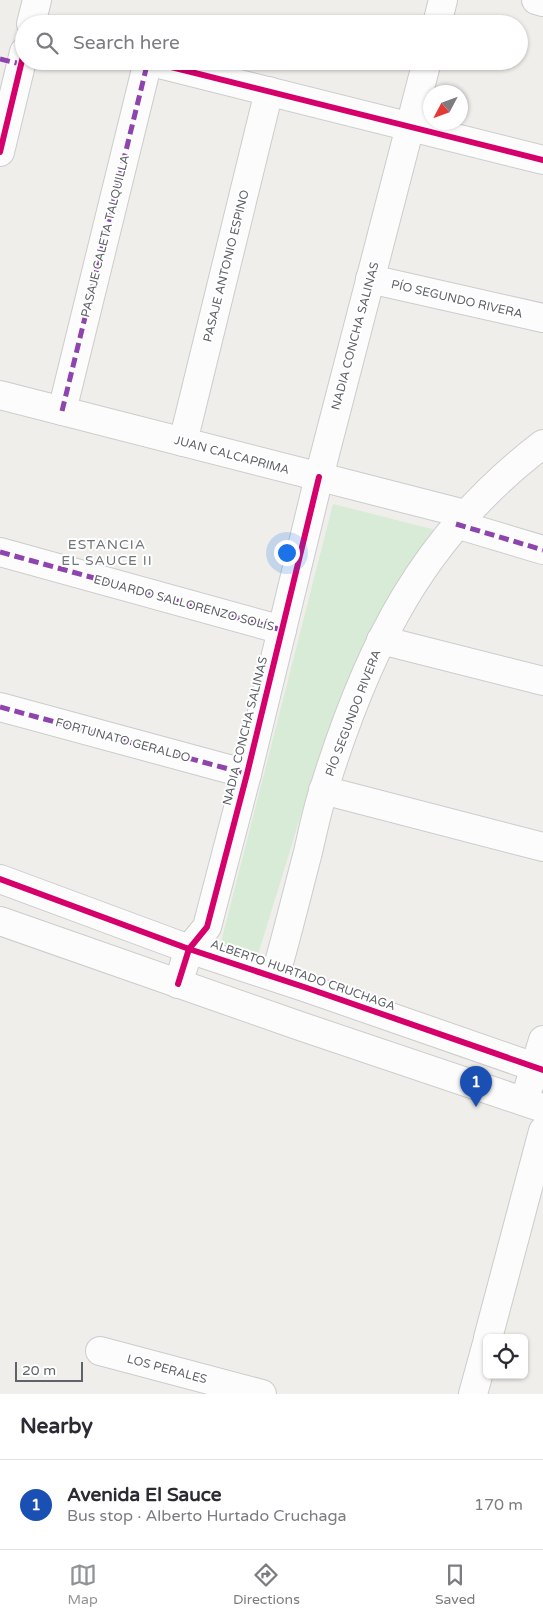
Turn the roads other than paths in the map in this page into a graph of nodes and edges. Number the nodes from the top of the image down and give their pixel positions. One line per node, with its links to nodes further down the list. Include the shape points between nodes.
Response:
1 (36, 0): 5 (street)
2 (444, 0): 6 (street)
3 (536, 0): 4 (street)
4 (543, 2)
5 (33, 15)
6 (440, 15)
7 (15, 58): 13 (street)
8 (145, 70): 18 (street, PASAJE CALETA TALQUILLA)
9 (184, 70): 11 (street)
10 (425, 70): 12 (street, NADIA CONCHA SALINAS)
11 (269, 91): 12 (street); 19 (street, PASAJE ANTONIO ESPINO)
12 (410, 127): 14 (street); 15 (street, NADIA CONCHA SALINAS)
13 (0, 152)
14 (543, 160)
15 (370, 279): 16 (street, PÍO SEGUNDO RIVERA); 21 (street, NADIA CONCHA SALINAS)
16 (543, 318)
17 (0, 394): 18 (street, JUAN CALCAPRIMA)
18 (62, 411): 19 (street, JUAN CALCAPRIMA)
19 (183, 442): 21 (street, JUAN CALCAPRIMA)
20 (543, 444): 22 (street, PÍO SEGUNDO RIVERA, via 499,480)
21 (319, 477): 22 (street, JUAN CALCAPRIMA); 25 (street, NADIA CONCHA SALINAS)
22 (461, 519): 23 (street, JUAN CALCAPRIMA); 26 (street, PÍO SEGUNDO RIVERA, via 434,551)
23 (543, 550)
24 (0, 552): 25 (street, EDUARDO SALLORENZO SOLÍS)
25 (282, 630): 29 (street, NADIA CONCHA SALINAS)
26 (381, 640): 27 (street); 30 (street, PÍO SEGUNDO RIVERA, via 365,673)
27 (543, 681)
28 (0, 708): 29 (street, FORTUNATO GERALDO)
29 (247, 774): 34 (street, NADIA CONCHA SALINAS, via 207,927)
30 (323, 790): 31 (street); 35 (street, PÍO SEGUNDO RIVERA)
31 (543, 847)
32 (0, 879): 34 (street, ALBERTO HURTADO CRUCHAGA)
33 (0, 921): 36 (street)
34 (189, 948): 35 (street, ALBERTO HURTADO CRUCHAGA); 36 (street, NADIA CONCHA SALINAS)
35 (275, 977): 38 (street, ALBERTO HURTADO CRUCHAGA)
36 (178, 984): 39 (street)
37 (543, 1040): 38 (street)
38 (539, 1069): 39 (street)
39 (534, 1105)
40 (543, 1131): 41 (street)
41 (489, 1334)
42 (100, 1351): 44 (street, LOS PERALES)
43 (483, 1358): 45 (street)
44 (262, 1394)
45 (473, 1394)

